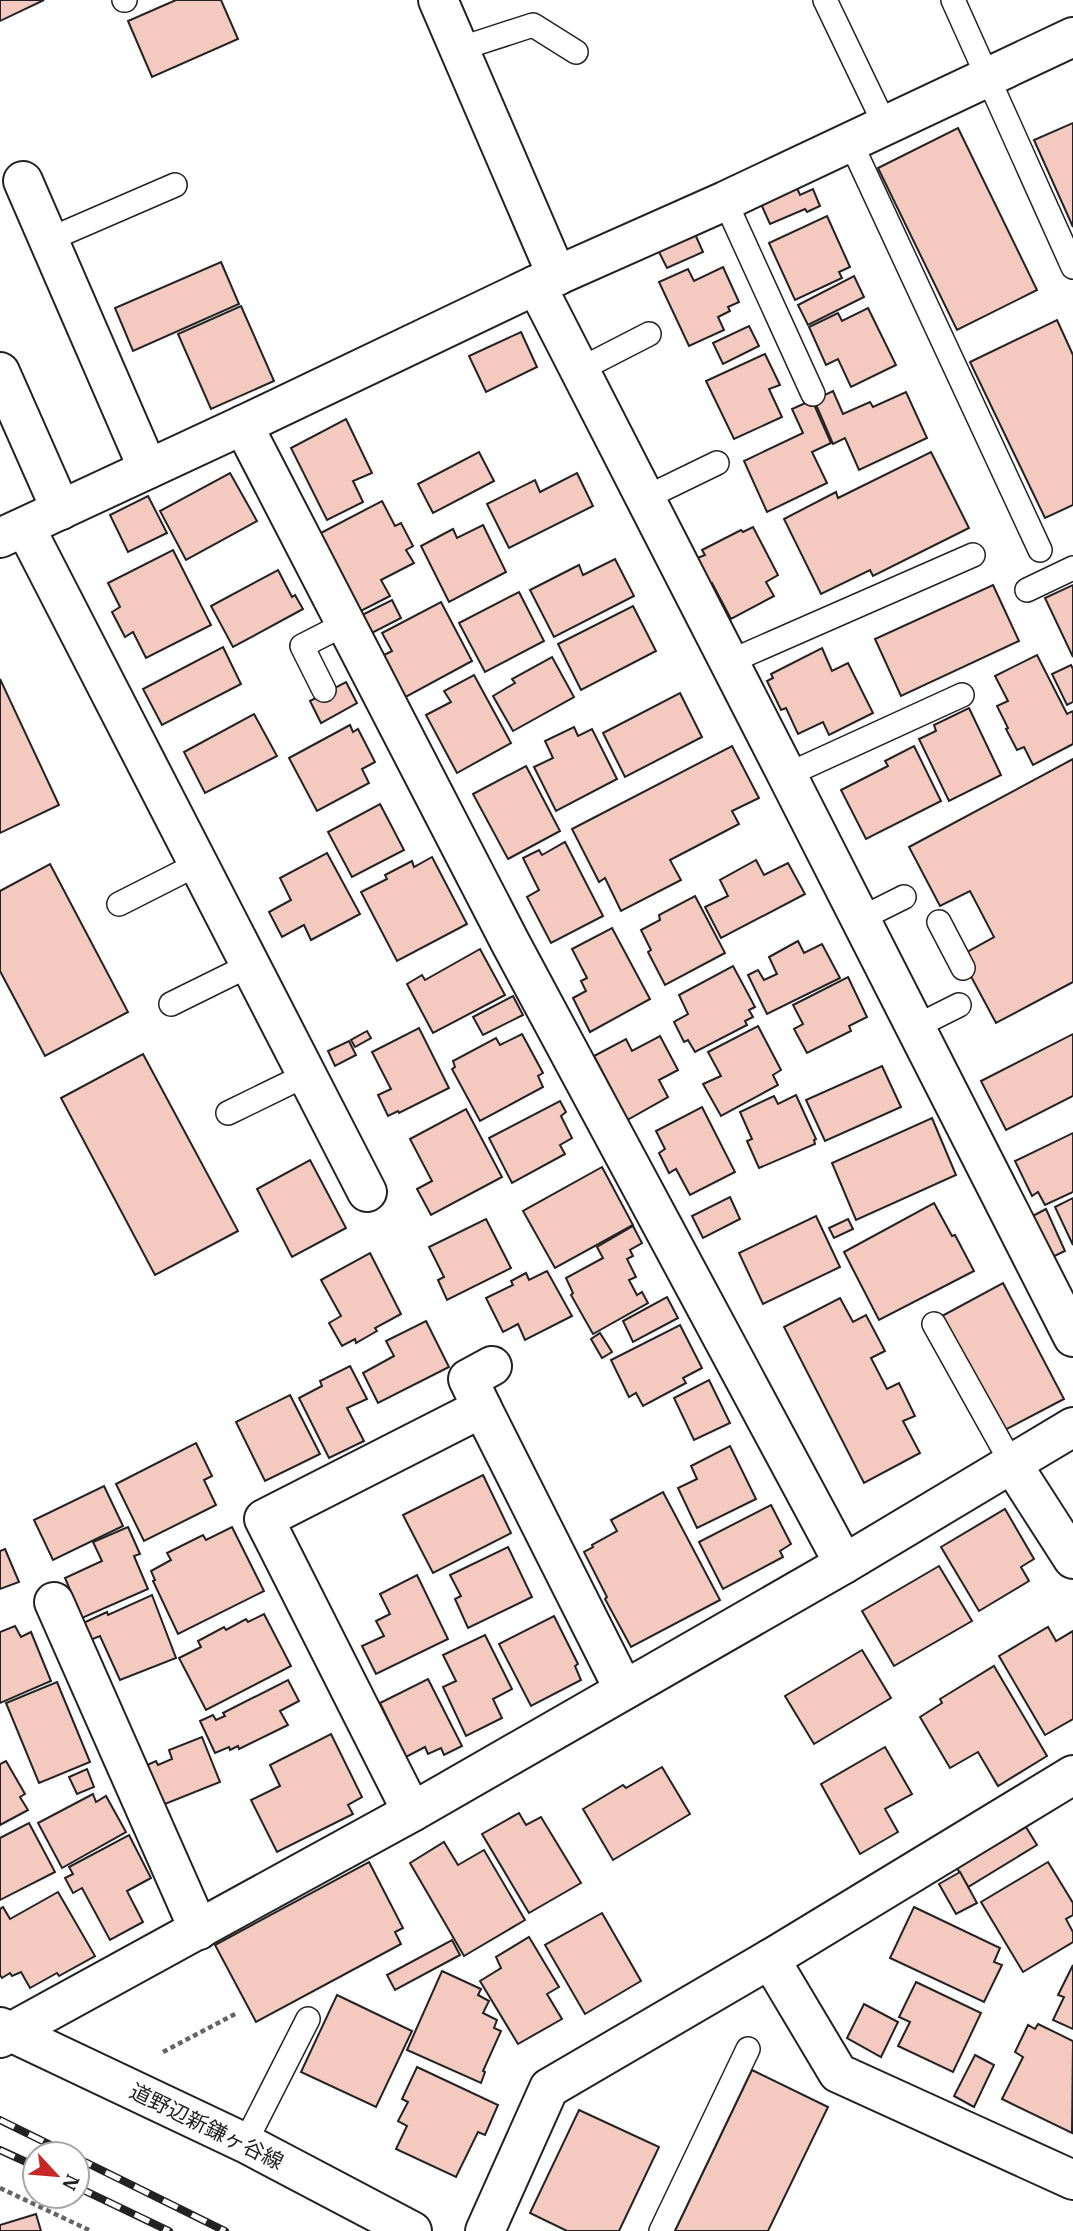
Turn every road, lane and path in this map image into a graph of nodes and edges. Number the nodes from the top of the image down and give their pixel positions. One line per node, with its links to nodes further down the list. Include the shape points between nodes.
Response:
1 (438, 0): 5 (street)
2 (825, 0): 8 (lane)
3 (953, 0): 7 (lane)
4 (1073, 37): 7 (street)
5 (459, 49): 6 (lane, via 533,24); 15 (street)
6 (576, 52)
7 (987, 76): 8 (street); 14 (lane)
8 (885, 125): 9 (street)
9 (850, 141): 12 (street); 26 (lane)
10 (23, 181): 13 (street)
11 (176, 184): 13 (lane)
12 (725, 201): 15 (street); 19 (lane)
13 (48, 240): 22 (street)
14 (1073, 267)
15 (546, 280): 17 (street); 20 (street)
16 (649, 334): 17 (lane)
17 (579, 370): 23 (street)
18 (0, 372): 24 (street)
19 (813, 394)
20 (243, 425): 22 (street); 30 (street)
21 (717, 463): 23 (lane)
22 (148, 469): 24 (street)
23 (645, 498): 31 (street)
24 (61, 510): 25 (street)
25 (13, 532): 35 (street)
26 (1040, 550)
27 (973, 555): 31 (lane)
28 (1073, 568): 29 (lane)
29 (1027, 590)
30 (345, 624): 32 (lane, via 302,646); 55 (street)
31 (729, 662): 34 (street)
32 (324, 690)
33 (962, 695): 34 (lane)
34 (788, 775): 38 (street)
35 (198, 864): 37 (lane); 40 (street)
36 (904, 897): 38 (lane)
37 (119, 904)
38 (860, 919): 44 (street)
39 (939, 922): 41 (lane)
40 (250, 965): 42 (lane); 45 (street)
41 (962, 968)
42 (171, 1004)
43 (959, 1005): 44 (lane)
44 (915, 1027): 49 (street)
45 (306, 1075): 46 (lane); 47 (street)
46 (229, 1114)
47 (367, 1192)
48 (934, 1324): 53 (lane)
49 (1073, 1337)
50 (492, 1366): 51 (street, via 468,1379)
51 (482, 1408): 57 (street); 59 (street, via 264,1518)
52 (1073, 1427): 53 (street)
53 (1012, 1464): 54 (street); 55 (street)
54 (1073, 1559)
55 (844, 1564): 57 (street)
56 (54, 1602): 60 (street)
57 (624, 1690): 59 (street)
58 (1067, 1791): 61 (street)
59 (412, 1812): 60 (street)
60 (200, 1930): 64 (street)
61 (770, 1959): 68 (street, via 838,2073); 72 (street, via 549,2088)
62 (237, 2013): 66 (path)
63 (308, 2019): 67 (lane)
64 (3, 2032): 67 (street, 道野辺新鎌ヶ谷線)
65 (748, 2049): 73 (lane)
66 (156, 2056)
67 (245, 2143): 71 (street, 道野辺新鎌ヶ谷線)
68 (1073, 2180)
69 (0, 2188): 70 (path)
70 (91, 2231)
71 (412, 2231)
72 (485, 2231)
73 (661, 2231)

